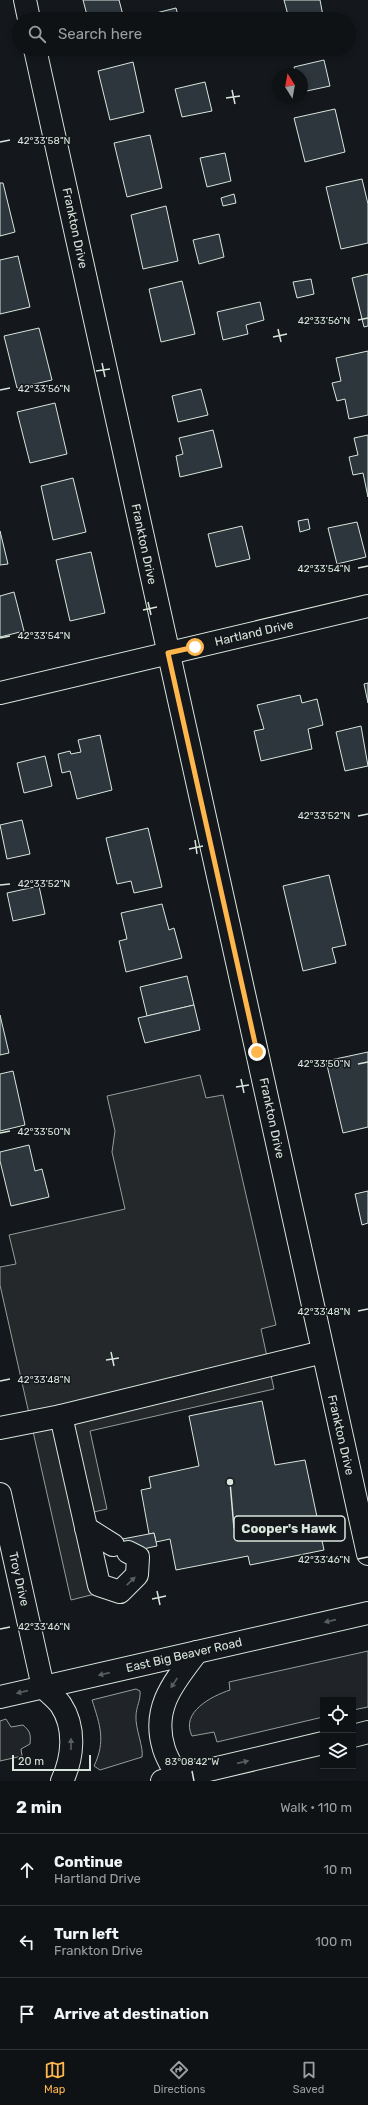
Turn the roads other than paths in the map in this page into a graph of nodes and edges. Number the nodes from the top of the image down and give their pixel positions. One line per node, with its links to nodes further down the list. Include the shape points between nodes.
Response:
1 (25, 0): 2 (street)
2 (28, 12)
3 (38, 56): 5 (street, Frankton Drive)
4 (368, 606): 5 (street, Hartland Drive)
5 (168, 653): 6 (street, Hartland Drive); 7 (street, Frankton Drive)
6 (0, 693)
7 (323, 1352): 8 (street); 12 (street, Frankton Drive)
8 (60, 1416): 9 (street); 11 (street)
9 (0, 1428)
10 (0, 1494): 15 (street, Troy Drive)
11 (86, 1528): 11 (street, one-way to 11, via 99,1585 120,1592 137,1575 138,1557)
12 (368, 1554)
13 (368, 1613): 14 (street, East Big Beaver Road, one-way to 14)
14 (197, 1652): 15 (street, East Big Beaver Road, one-way to 15); 20 (street, one-way to 20, via 172,1685 161,1710 160,1732)
15 (43, 1687): 16 (street, East Big Beaver Road, one-way to 16); 21 (street, one-way to 15, via 69,1766 72,1743 69,1724 61,1705)
16 (0, 1697)
17 (368, 1732): 18 (street)
18 (356, 1735)
19 (320, 1744): 20 (street, one-way to 19)
20 (172, 1780)
21 (62, 1781)

